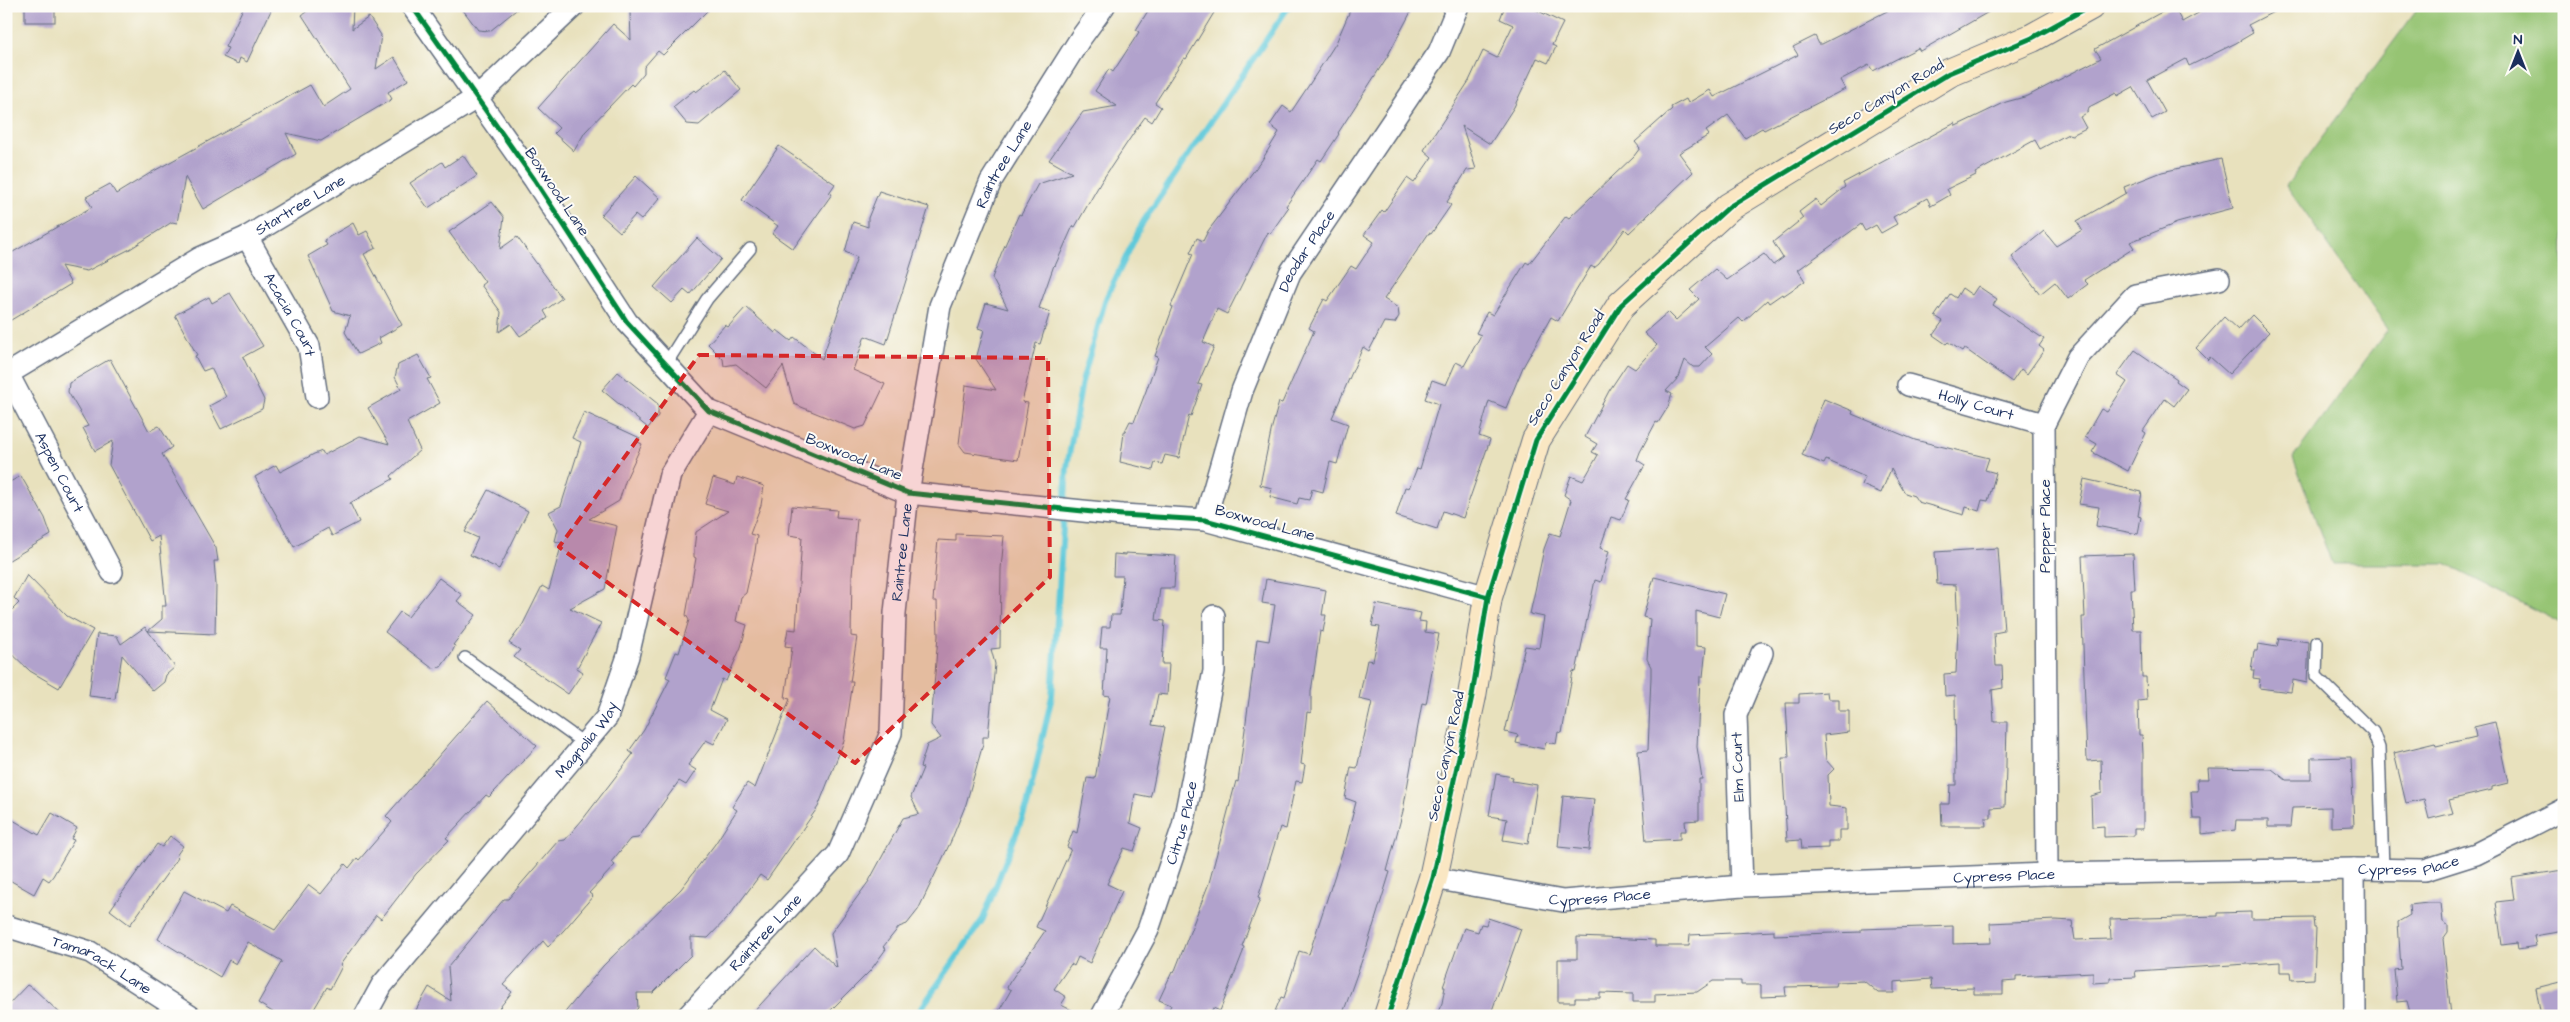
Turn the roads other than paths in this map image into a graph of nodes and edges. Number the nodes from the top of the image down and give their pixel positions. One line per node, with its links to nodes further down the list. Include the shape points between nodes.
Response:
1 (412, 6): 6 (street, Boxwood Lane)
2 (574, 6): 6 (street, Startree Lane)
3 (1104, 6): 16 (street, Raintree Lane, via 991,181 940,306)
4 (1458, 6): 17 (street, Deodar Place, via 1439,52 1290,274 1242,391)
5 (2090, 6): 19 (street, Seco Canyon Road, via 2032,38 1949,73 1729,207 1621,305 1536,440)
6 (478, 97): 7 (street, Startree Lane); 10 (street, Boxwood Lane, via 628,322)
7 (247, 237): 11 (street, Startree Lane, via 200,258); 13 (street, Acacia Court, via 309,346)
8 (750, 249): 10 (lane, via 707,299)
9 (2219, 279): 15 (street, Pepper Place, via 2135,294 2078,357)
10 (666, 364): 14 (street, Boxwood Lane)
11 (7, 375): 18 (street, Aspen Court)
12 (1908, 386): 15 (street, Holly Court)
13 (316, 397)
14 (709, 411): 16 (street, Boxwood Lane); 24 (street, Magnolia Way, via 670,475 628,656 606,717)
15 (2044, 424): 28 (street, Pepper Place)
16 (908, 493): 17 (street, Boxwood Lane, via 1122,515); 34 (street, Raintree Lane, via 895,613 891,733 838,854)
17 (1205, 520): 19 (street, Boxwood Lane)
18 (112, 572)
19 (1488, 597): 29 (street, Seco Canyon Road, via 1472,696)
20 (1214, 616): 35 (street, Citrus Place, via 1214,671 1183,826 1148,930)
21 (2318, 642): 27 (lane, via 2316,676 2373,732 2379,748)
22 (1762, 653): 30 (street, Elm Court, via 1736,715)
23 (465, 658): 24 (lane)
24 (585, 744): 33 (street, Magnolia Way, via 382,985)
25 (2564, 809): 27 (street, Cypress Place, via 2476,854 2425,870)
26 (2354, 869): 27 (street, Cypress Place); 28 (street, Cypress Place); 37 (street)
27 (2383, 869)
28 (2047, 874): 30 (street, Cypress Place)
29 (1433, 878): 30 (street, Cypress Place, via 1563,901); 36 (street, Seco Canyon Road)
30 (1742, 886)
31 (6, 926): 32 (street, Tamarack Lane, via 90,952)
32 (190, 1016)
33 (365, 1016)
34 (688, 1016)
35 (1102, 1016)
36 (1388, 1016)
37 (2356, 1016)

